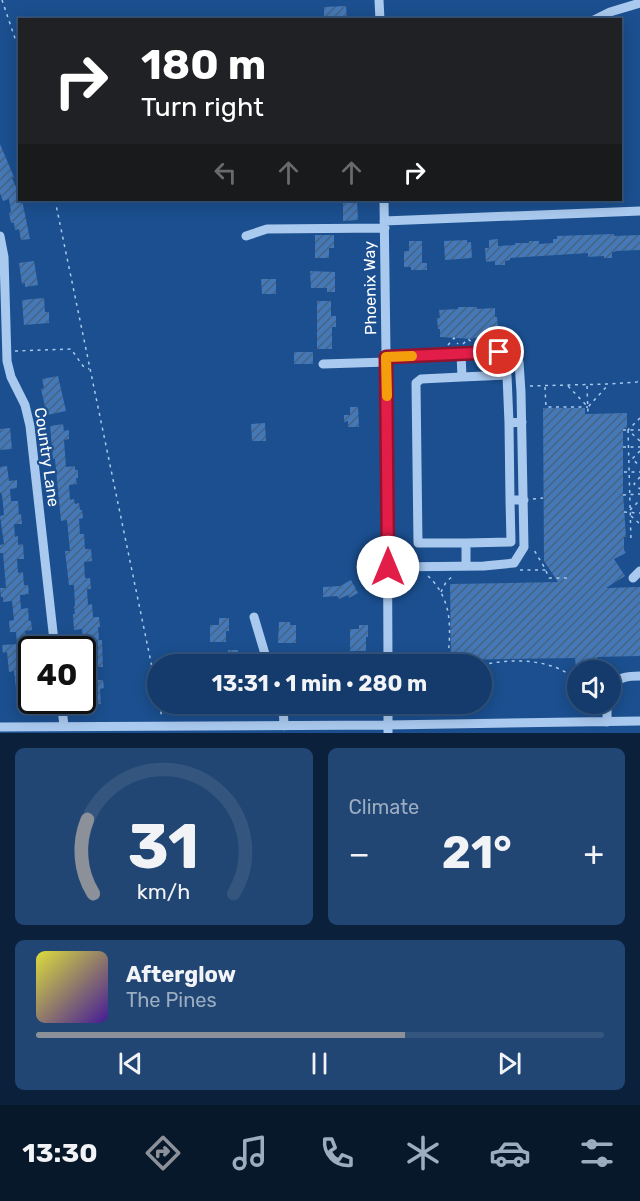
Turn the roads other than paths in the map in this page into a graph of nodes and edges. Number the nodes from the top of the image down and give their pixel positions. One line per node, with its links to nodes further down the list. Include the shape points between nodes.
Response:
1 (379, 0): 3 (street)
2 (640, 3): 4 (street)
3 (380, 18)
4 (598, 18)
5 (384, 201): 7 (street, Phoenix Way)
6 (640, 211): 7 (street)
7 (385, 225): 9 (street, via 267,229); 12 (street, Phoenix Way)
8 (0, 236): 10 (street, Country Lane, via 4,257)
9 (246, 236)
10 (3, 330): 23 (street, Country Lane, via 11,377 30,426)
11 (461, 354): 12 (street); 14 (street); 15 (street, via 499,352 519,362)
12 (386, 360): 13 (street); 20 (street, Phoenix Way)
13 (323, 364)
14 (462, 377): 16 (street, via 507,375); 19 (street, via 416,382 418,543)
15 (522, 422): 16 (street); 17 (street)
16 (509, 423): 18 (street)
17 (528, 499): 18 (street); 21 (street, via 524,547 513,563)
18 (510, 500): 19 (street, via 511,542)
19 (466, 543): 21 (street)
20 (388, 567): 21 (street); 25 (street, Phoenix Way)
21 (463, 568)
22 (254, 617): 24 (street)
23 (53, 636)
24 (265, 654)
25 (388, 654)
26 (640, 676): 27 (street)
27 (621, 678)
28 (63, 714): 33 (street)
29 (283, 714): 34 (street)
30 (607, 714): 32 (street)
31 (640, 721): 32 (street)
32 (607, 722): 36 (street)
33 (64, 726): 37 (street); 38 (street)
34 (284, 726): 36 (street); 38 (street)
35 (0, 727): 37 (street)
36 (388, 729)
37 (15, 730)
38 (136, 730)

